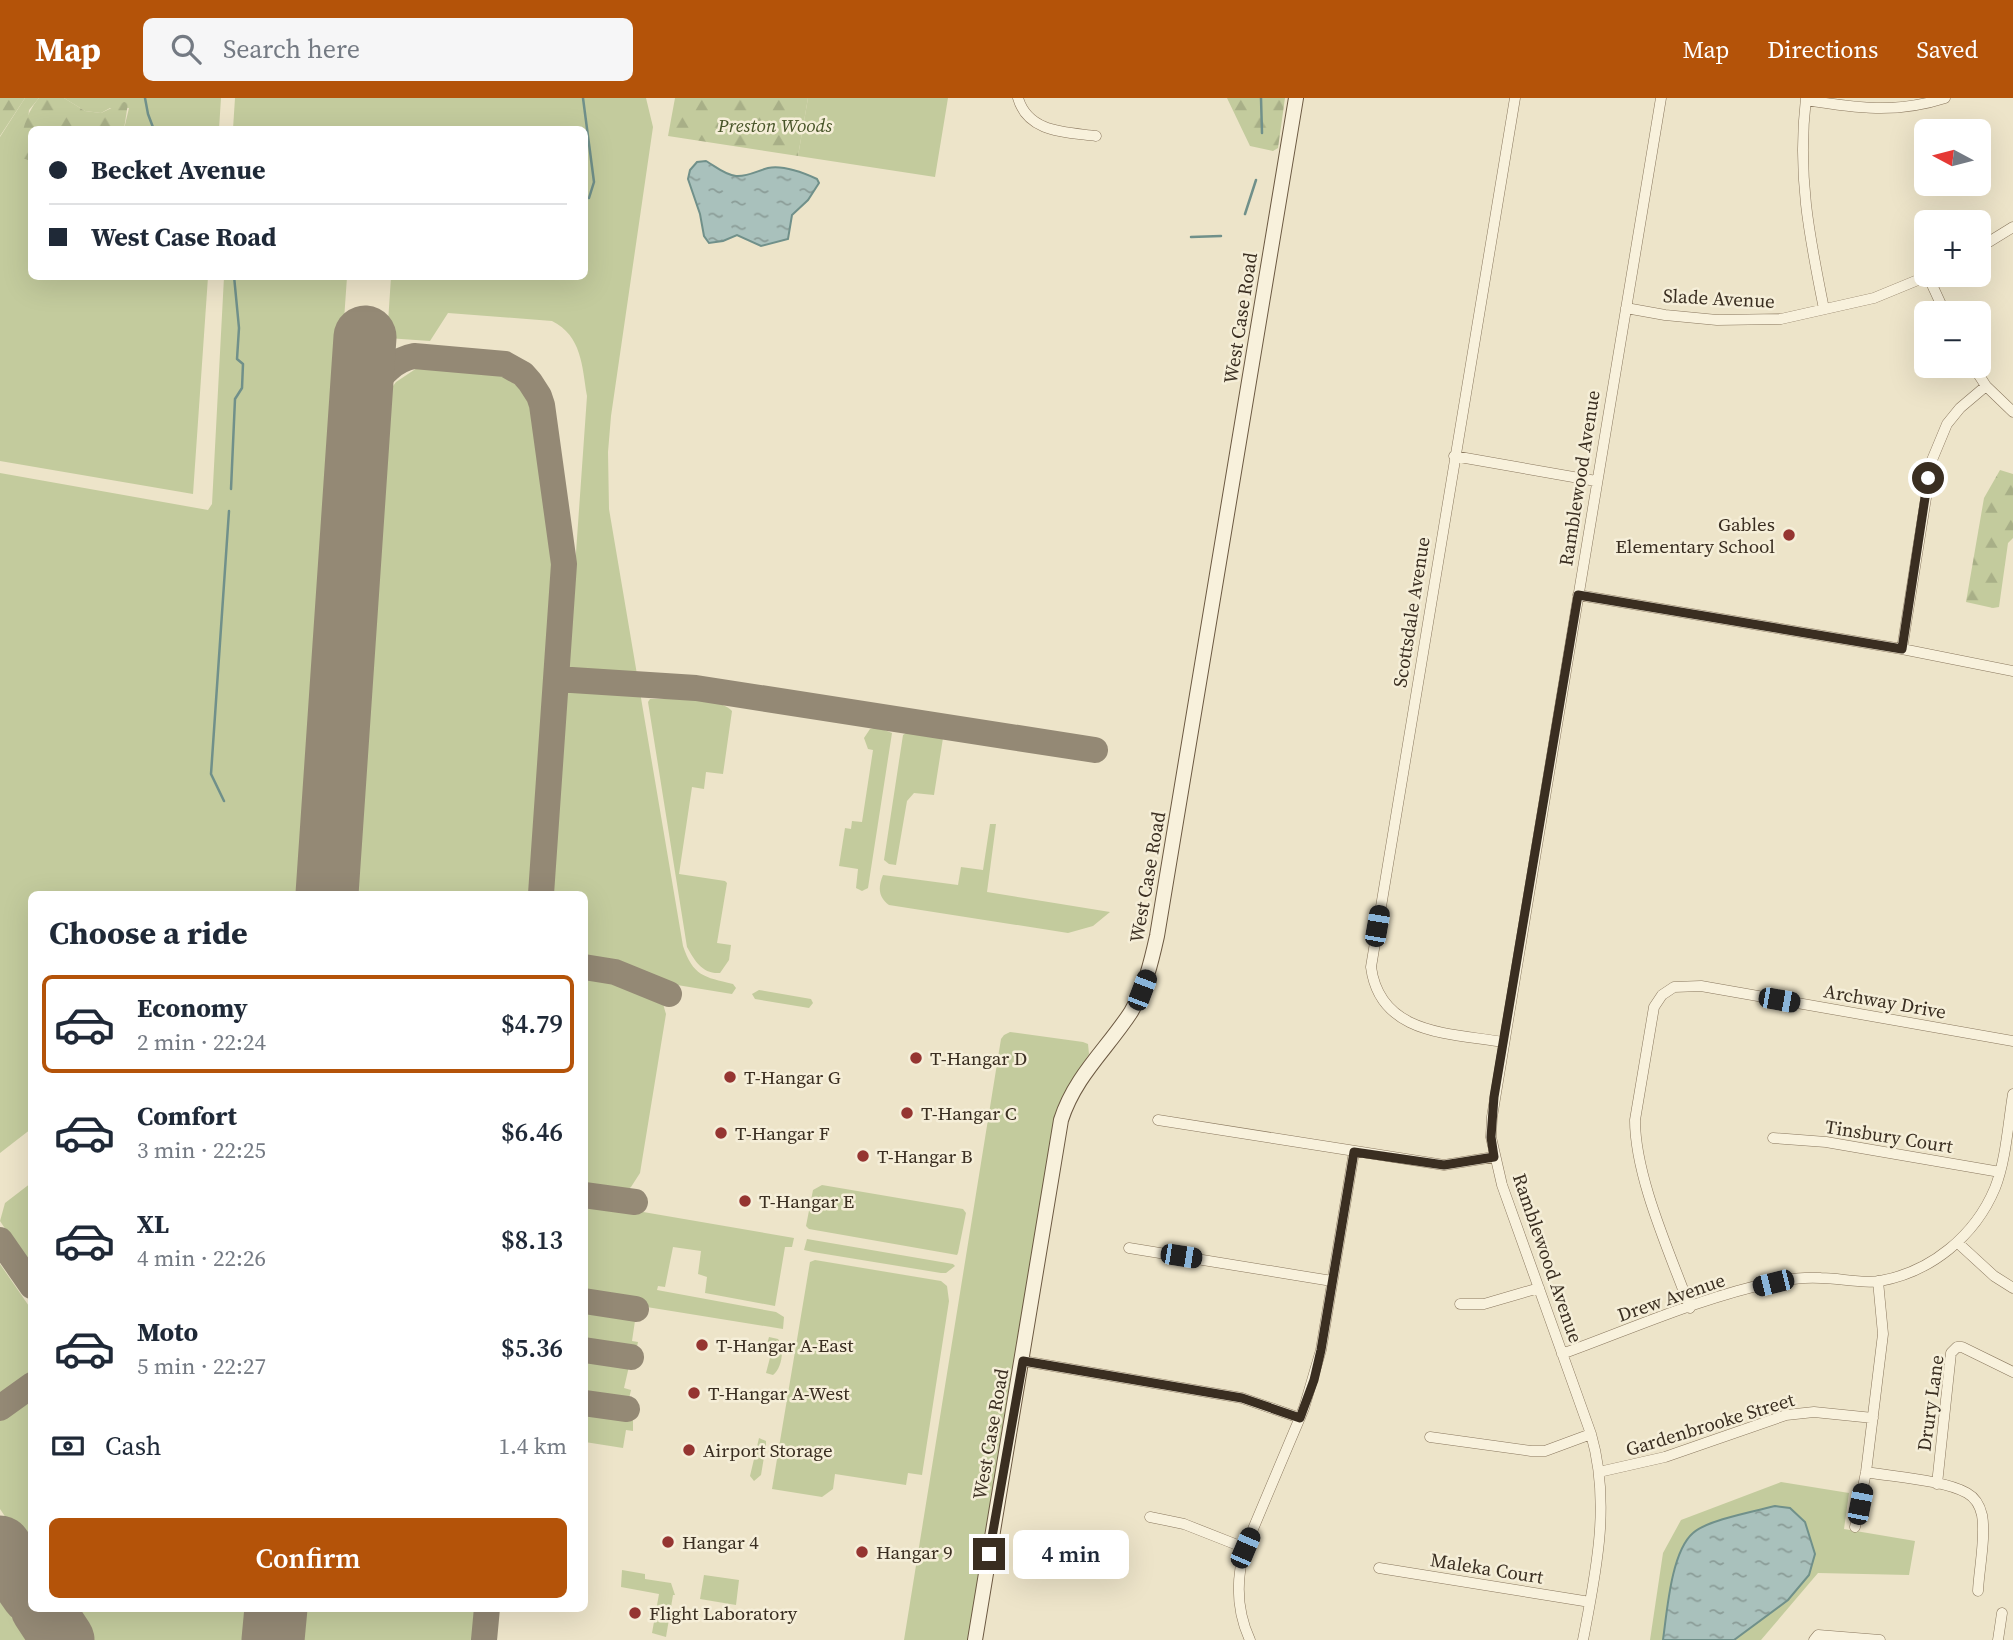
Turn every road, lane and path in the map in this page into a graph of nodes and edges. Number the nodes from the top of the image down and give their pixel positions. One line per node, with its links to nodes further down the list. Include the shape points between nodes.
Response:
1 (1018, 98): 7 (street, via 1023,111 1040,126)
2 (1296, 98): 38 (main road, West Case Road, via 1157,936 1137,1001 1080,1077 1065,1108)
3 (1515, 98): 16 (street, Scottsdale Avenue)
4 (1661, 98): 11 (street, Ramblewood Avenue)
5 (1945, 98): 6 (street, via 1892,110)
6 (1806, 99): 12 (street, via 1802,177)
7 (1096, 136)
8 (2013, 227): 9 (street)
9 (1991, 241)
10 (1914, 281): 12 (street, Slade Avenue, via 1874,298)
11 (1626, 308): 12 (street, Slade Avenue, via 1717,320 1781,319); 17 (street, Ramblewood Avenue)
12 (1824, 309)
13 (1981, 378): 14 (street)
14 (1986, 386): 15 (street); 19 (street, via 1947,424 1932,460)
15 (2013, 412)
16 (1454, 456): 17 (street); 22 (street, Scottsdale Avenue, via 1371,967 1379,995 1398,1017 1427,1029)
17 (1596, 481): 18 (street, Ramblewood Avenue)
18 (1578, 595): 19 (street); 22 (street, Ramblewood Avenue)
19 (1902, 649): 20 (street)
20 (2013, 671)
21 (2013, 1041): 36 (street, Archway Drive, via 1701,986 1680,985 1668,990 1652,1014 1635,1137 1645,1182)
22 (1503, 1042): 27 (street, Ramblewood Avenue, via 1492,1117)
23 (2013, 1094): 28 (street, Drew Avenue)
24 (1158, 1119): 26 (street)
25 (1773, 1138): 28 (street, Tinsbury Court, via 1826,1142)
26 (1354, 1152): 27 (street, via 1444,1165); 31 (street)
27 (1494, 1157): 33 (street, Ramblewood Avenue)
28 (2000, 1172): 29 (street, Drew Avenue, via 1989,1200)
29 (1958, 1243): 32 (street, Drew Avenue, via 1923,1266); 34 (street)
30 (1129, 1248): 31 (street)
31 (1332, 1281): 40 (street, via 1314,1380)
32 (1878, 1281): 36 (street, Drew Avenue, via 1794,1279 1745,1289); 41 (street, via 1883,1334)
33 (1539, 1288): 35 (street, via 1484,1304); 37 (street, Ramblewood Avenue)
34 (2013, 1288)
35 (1460, 1304)
36 (1690, 1308): 37 (street, Drew Avenue)
37 (1562, 1354): 42 (street, Ramblewood Avenue)
38 (1023, 1361): 40 (street, via 1242,1398); 54 (main road, West Case Road)
39 (2013, 1371): 46 (street, Drury Lane, via 1962,1347 1951,1353)
40 (1300, 1418): 49 (street)
41 (1873, 1418): 44 (street, Gardenbrooke Street, via 1814,1412 1786,1415 1665,1457); 45 (street)
42 (1591, 1434): 43 (street, via 1563,1446 1531,1451); 44 (street, Ramblewood Avenue)
43 (1430, 1437)
44 (1599, 1472): 52 (street, Ramblewood Avenue, via 1601,1531)
45 (1866, 1472): 46 (street); 48 (street)
46 (1937, 1484): 51 (street, via 1968,1493 1979,1504)
47 (1150, 1517): 49 (street, via 1184,1524)
48 (1855, 1527)
49 (1245, 1548): 55 (street, via 1239,1602)
50 (1379, 1568): 52 (street, Maleka Court)
51 (1978, 1591)
52 (1590, 1602): 56 (street, Ramblewood Avenue)
53 (2002, 1613): 59 (street)
54 (975, 1640)
55 (1250, 1640)
56 (1583, 1640)
57 (1814, 1640): 58 (street, via 1818,1635)
58 (1880, 1640)
59 (1998, 1640)

